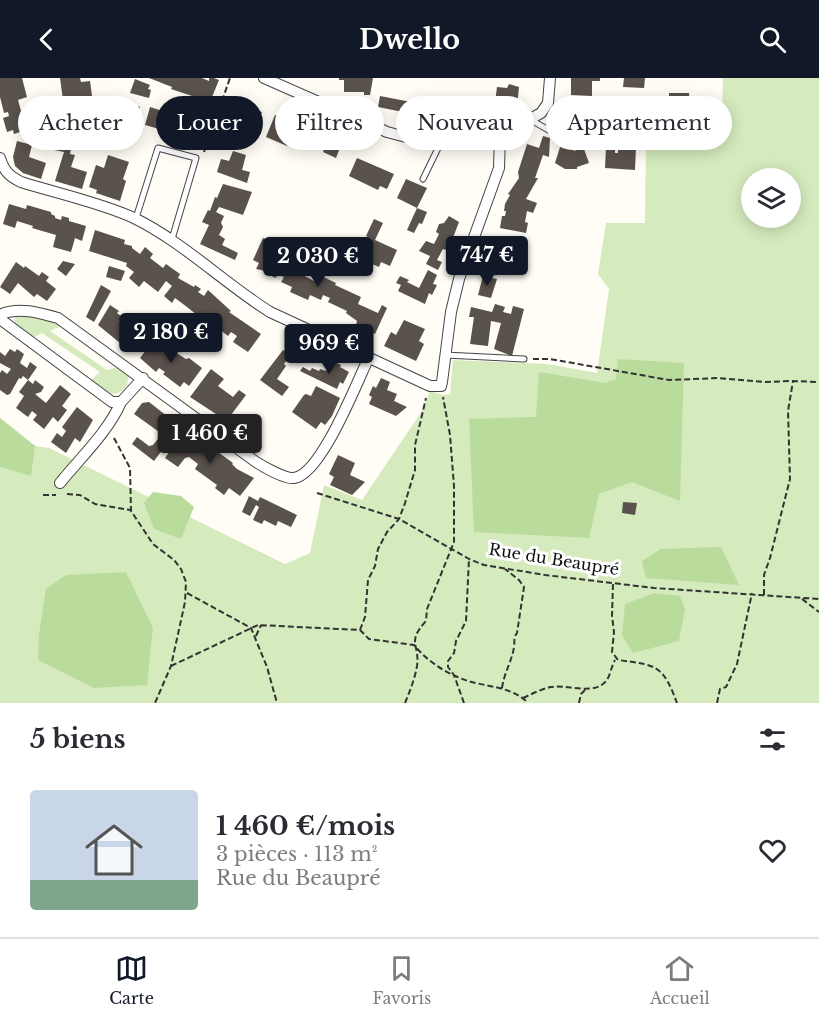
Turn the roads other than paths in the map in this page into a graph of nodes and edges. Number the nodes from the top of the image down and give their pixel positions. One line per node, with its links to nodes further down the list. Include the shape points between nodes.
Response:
1 (264, 78): 4 (street)
2 (550, 78): 3 (street, via 548,104)
3 (534, 118)
4 (396, 134)
5 (437, 150): 8 (lane)
6 (500, 150): 12 (street, via 499,168 459,279)
7 (0, 158): 9 (street, via 4,170 21,182)
8 (423, 179)
9 (136, 219): 10 (street); 10 (lane, via 158,148 195,158)
10 (171, 241): 13 (street, via 270,312)
11 (0, 317): 15 (street, via 22,311 58,318); 16 (street, via 105,398)
12 (445, 355): 13 (street, via 440,393); 14 (lane)
13 (369, 357): 15 (street, via 334,432 309,471 292,479 265,468)
14 (524, 359)
15 (143, 378): 16 (street)
16 (121, 402): 17 (street)
17 (60, 483)

